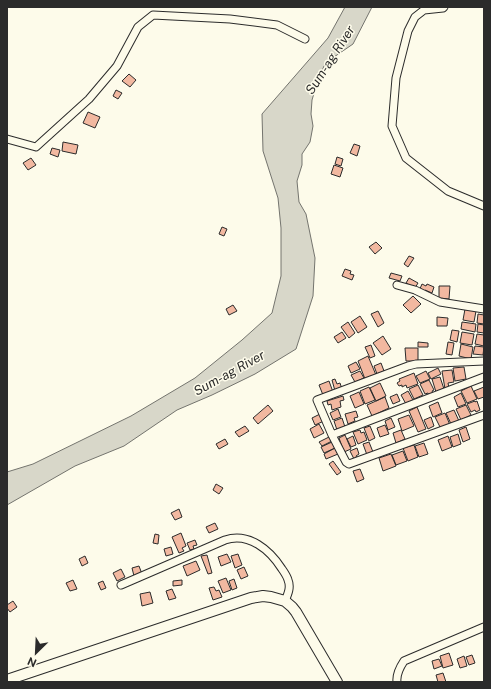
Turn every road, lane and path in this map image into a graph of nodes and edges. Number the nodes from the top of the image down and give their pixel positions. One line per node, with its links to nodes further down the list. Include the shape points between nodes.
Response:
1 (444, 7): 4 (street, via 424,10 415,17 408,31 396,78 392,126 406,158 448,191)
2 (305, 39): 3 (street, via 277,25 230,19 153,15 138,27 117,66 89,99 36,146)
3 (7, 139)
4 (484, 206)
5 (397, 285): 6 (street, via 440,302)
6 (484, 309)
7 (484, 361): 10 (street, via 416,364 317,400)
8 (484, 377): 10 (street)
9 (484, 415): 10 (street, via 348,464)
10 (332, 435)
11 (121, 586): 12 (street, via 225,540 236,538 262,546 278,563 288,580)
12 (285, 601): 14 (main road, via 263,596 251,598); 15 (main road, via 296,612)
13 (484, 627): 16 (street, via 404,661 399,668)
14 (7, 680)
15 (338, 682)
16 (397, 682)

